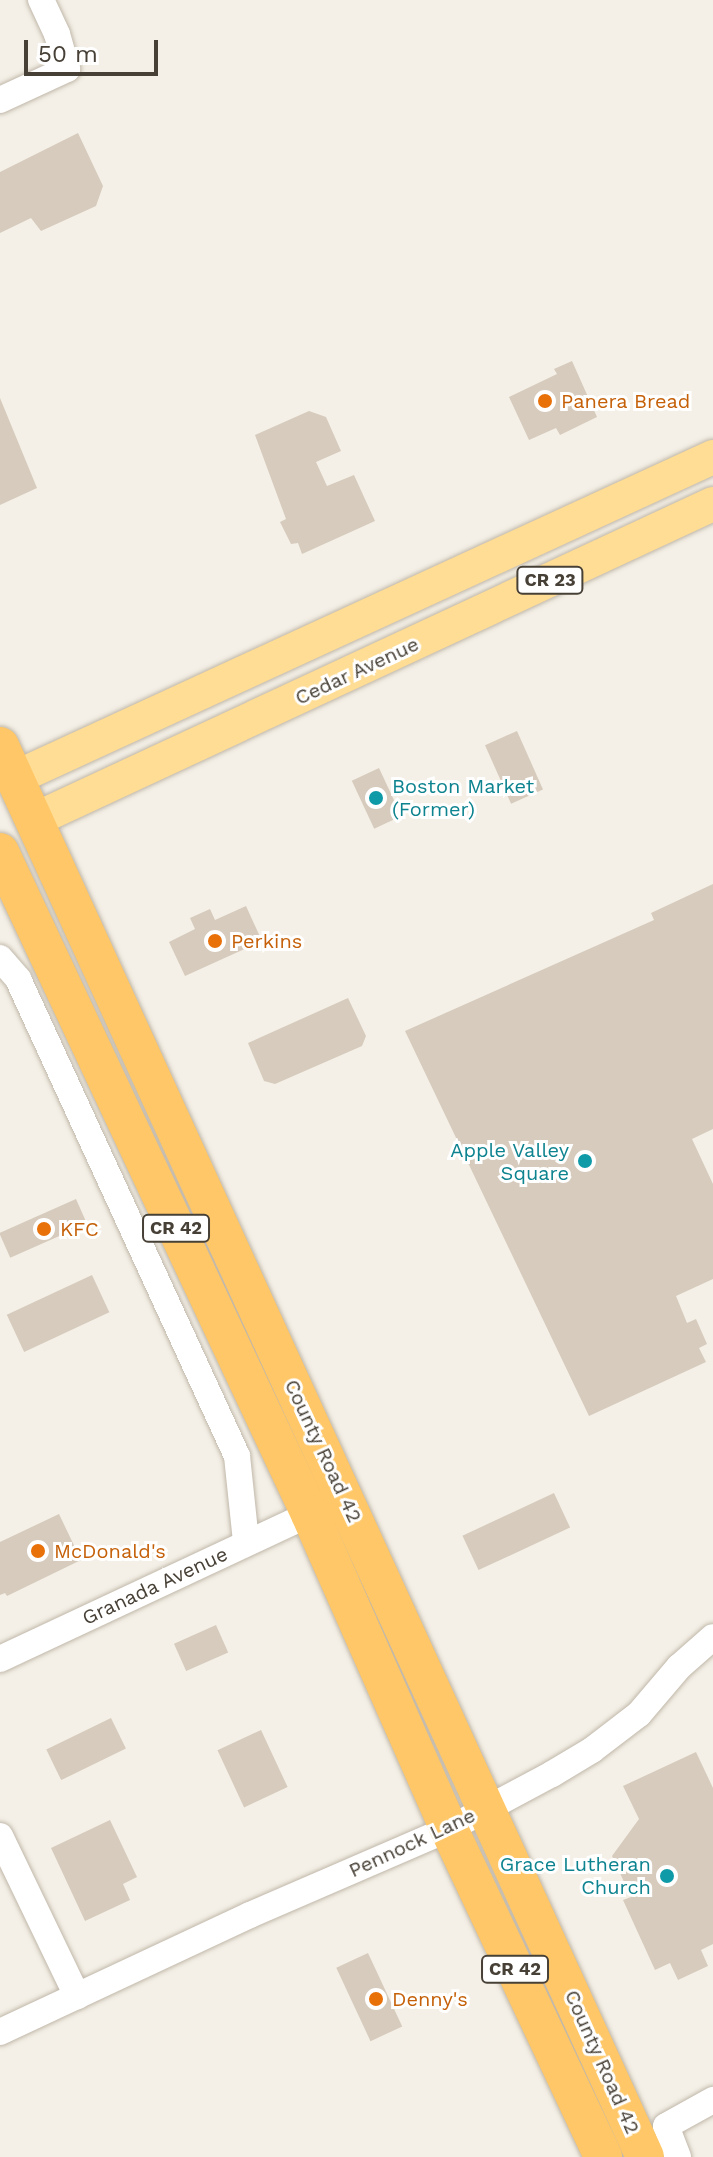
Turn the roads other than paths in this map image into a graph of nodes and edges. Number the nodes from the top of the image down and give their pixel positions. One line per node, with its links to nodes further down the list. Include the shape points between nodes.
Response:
1 (41, 0): 2 (street, via 67,69)
2 (0, 100)
3 (713, 457): 5 (main road, CR 23)
4 (713, 504): 6 (main road, Cedar Avenue / CR 23)
5 (5, 769): 6 (highway, County Road 42 / CR 42)
6 (34, 820): 7 (highway, Cedar Avenue / CR 23); 14 (highway, County Road 42 / CR 42)
7 (0, 836)
8 (0, 852): 10 (highway, County Road 42 / CR 42)
9 (0, 958): 11 (street, via 18,979 237,1456)
10 (310, 1514): 11 (street, Granada Avenue); 15 (highway, County Road 42 / CR 42)
11 (246, 1542): 13 (street, Granada Avenue)
12 (713, 1637): 14 (street, Pennock Lane, via 639,1714 592,1750)
13 (0, 1659)
14 (487, 1809): 15 (street, Pennock Lane); 21 (highway, County Road 42 / CR 42)
15 (449, 1829): 17 (street, Pennock Lane); 20 (highway, County Road 42 / CR 42)
16 (0, 1836): 17 (street)
17 (77, 1996): 18 (street, Pennock Lane)
18 (0, 2032)
19 (713, 2100): 22 (street, via 666,2126)
20 (603, 2157)
21 (645, 2157)
22 (678, 2157)

